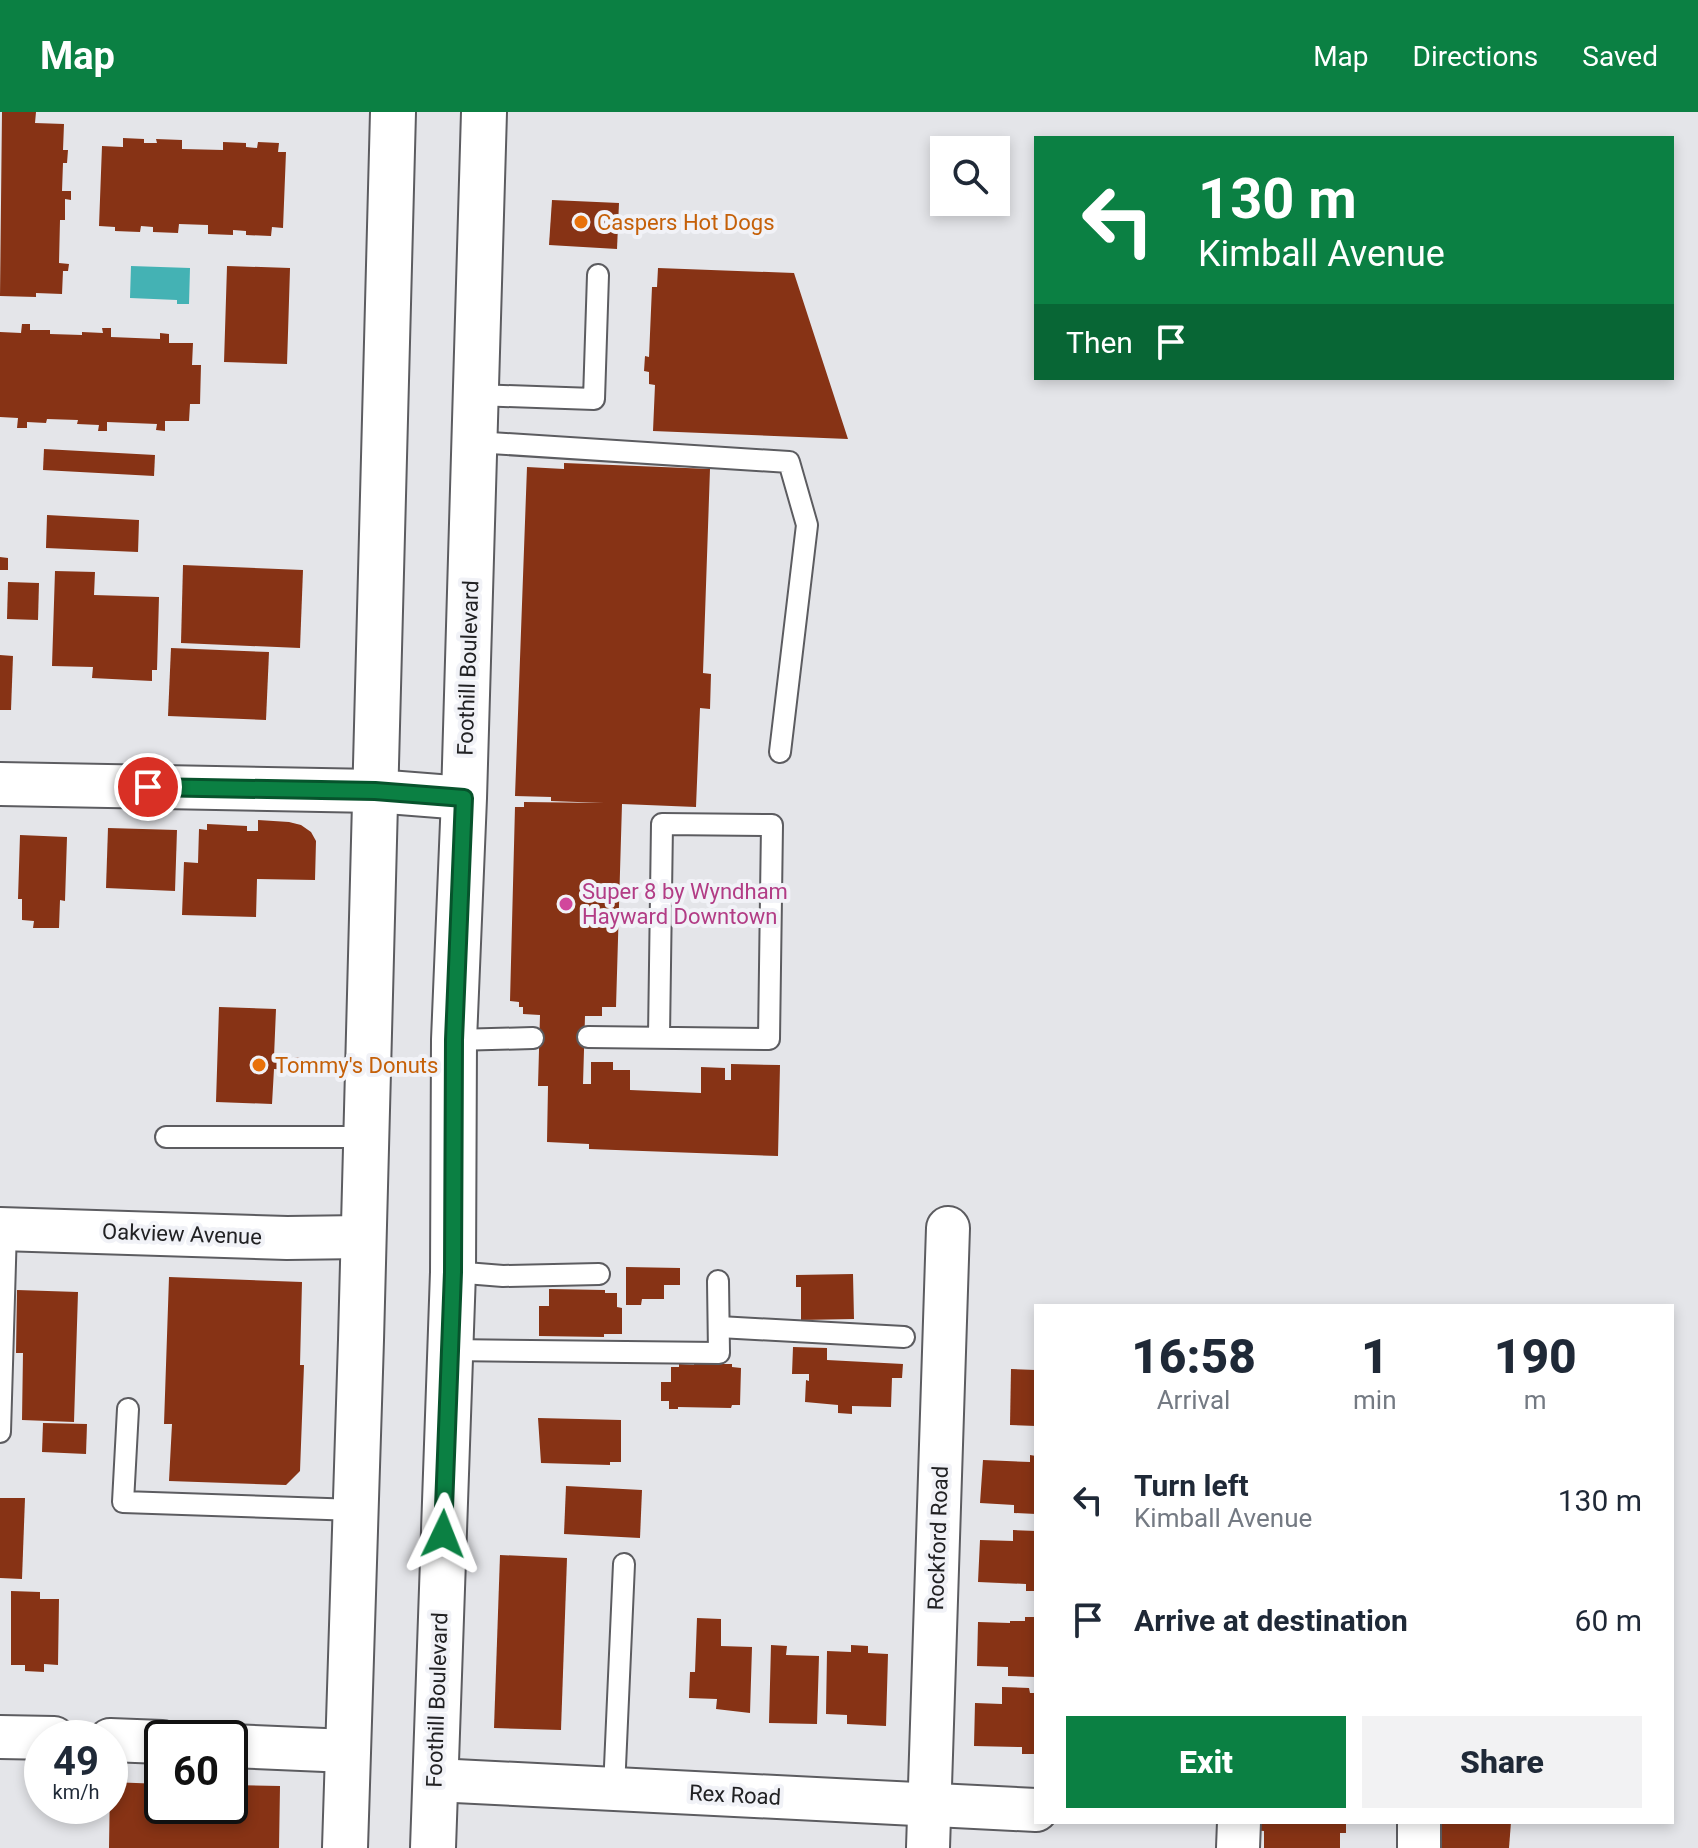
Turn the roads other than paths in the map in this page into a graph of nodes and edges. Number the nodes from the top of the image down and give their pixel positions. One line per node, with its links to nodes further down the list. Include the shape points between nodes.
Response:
1 (393, 112): 8 (main road)
2 (484, 112): 4 (main road, Foothill Boulevard)
3 (598, 275): 4 (lane, via 594,399)
4 (476, 395): 5 (main road, Foothill Boulevard)
5 (475, 442): 6 (lane, via 789,462 807,525); 9 (main road, Foothill Boulevard)
6 (780, 752)
7 (0, 784): 8 (street)
8 (375, 791): 9 (street); 15 (main road)
9 (464, 798): 13 (main road, Foothill Boulevard)
10 (659, 1036): 10 (lane, via 769,1039 772,825 662,824); 11 (lane)
11 (588, 1037)
12 (533, 1038): 13 (lane)
13 (454, 1040): 19 (main road, Foothill Boulevard)
14 (166, 1137): 15 (lane)
15 (367, 1137): 18 (main road)
16 (948, 1228): 35 (street, Rockford Road)
17 (3, 1229): 18 (street, Oakview Avenue); 26 (lane)
18 (363, 1237): 27 (main road)
19 (453, 1272): 20 (lane); 24 (main road, Foothill Boulevard)
20 (599, 1274)
21 (718, 1281): 22 (lane)
22 (719, 1327): 23 (lane); 24 (lane, via 719,1353)
23 (904, 1337)
24 (449, 1350): 33 (main road, Foothill Boulevard)
25 (128, 1409): 27 (lane, via 123,1502)
26 (0, 1432)
27 (356, 1510): 32 (main road)
28 (624, 1564): 34 (lane)
29 (0, 1737): 30 (street)
30 (24, 1737)
31 (248, 1747): 32 (street)
32 (348, 1751): 39 (main road)
33 (435, 1780): 34 (street, Rex Road); 40 (main road, Foothill Boulevard)
34 (614, 1789): 35 (street, Rex Road)
35 (930, 1805): 36 (street, Rex Road); 41 (street, Rockford Road)
36 (1034, 1810)
37 (1239, 1824): 42 (street)
38 (1419, 1824): 43 (street)
39 (345, 1848)
40 (433, 1848)
41 (928, 1848)
42 (1238, 1848)
43 (1419, 1848)

